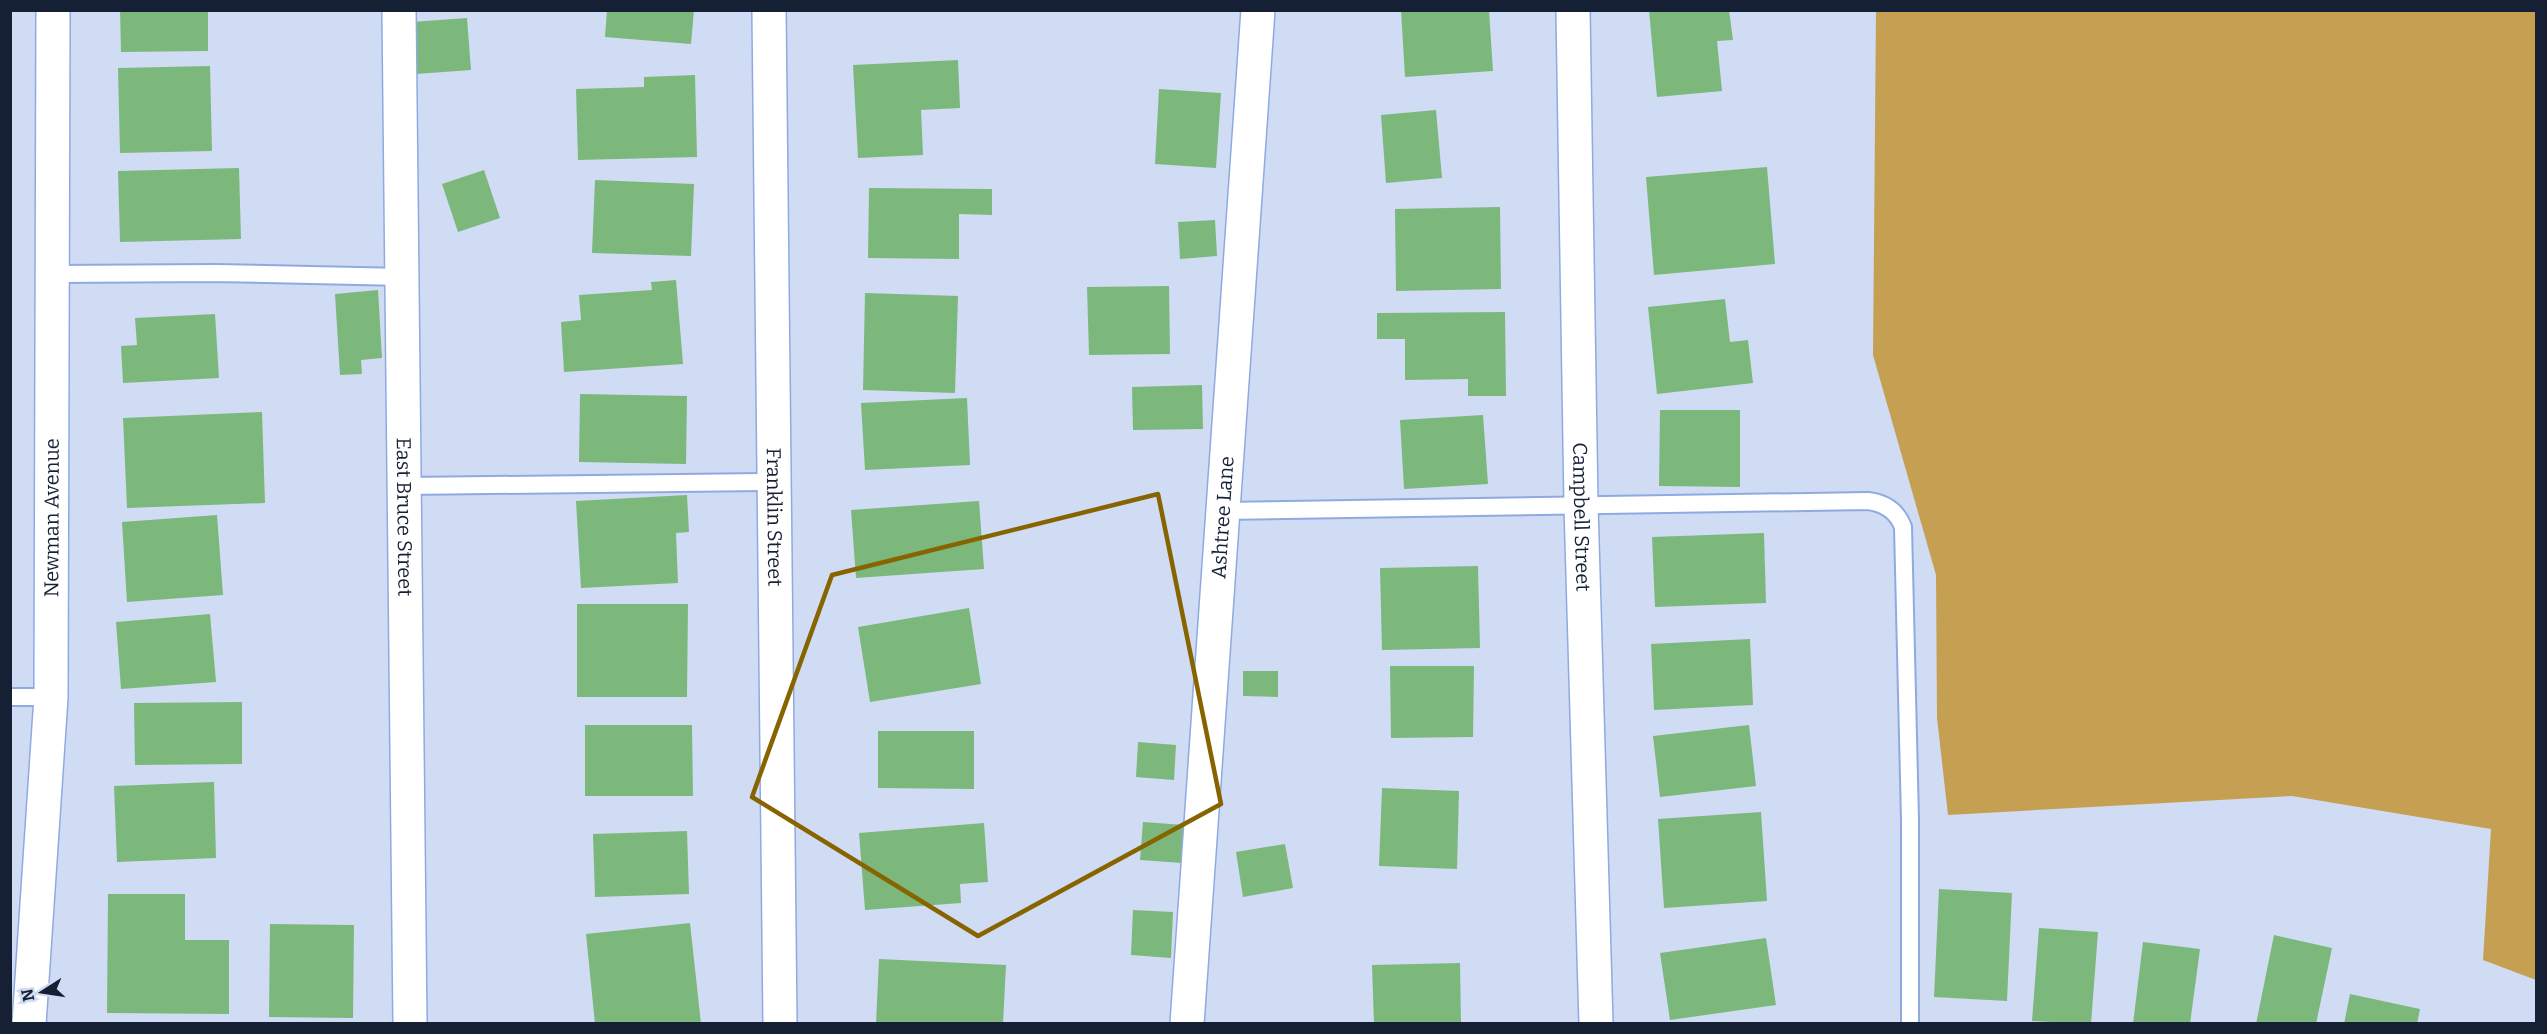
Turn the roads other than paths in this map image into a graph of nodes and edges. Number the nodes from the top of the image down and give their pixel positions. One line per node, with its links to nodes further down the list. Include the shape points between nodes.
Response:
1 (53, 10): 6 (street, Newman Avenue)
2 (399, 10): 7 (street, East Bruce Street)
3 (769, 10): 8 (street, Franklin Street)
4 (1258, 10): 11 (street, Ashtree Lane)
5 (1573, 10): 10 (street, Campbell Street)
6 (54, 274): 7 (lane); 13 (street, Newman Avenue)
7 (404, 277): 9 (street, East Bruce Street)
8 (774, 482): 9 (lane); 16 (street, Franklin Street)
9 (406, 486): 15 (street, East Bruce Street)
10 (1581, 505): 11 (lane); 18 (street, Campbell Street); 19 (lane, via 1868,501 1882,504 1900,520 1910,820)
11 (1222, 511): 17 (street, Ashtree Lane)
12 (10, 697): 13 (lane)
13 (51, 697): 14 (street, Newman Avenue)
14 (29, 1023)
15 (410, 1023)
16 (780, 1023)
17 (1187, 1023)
18 (1596, 1023)
19 (1910, 1023)

